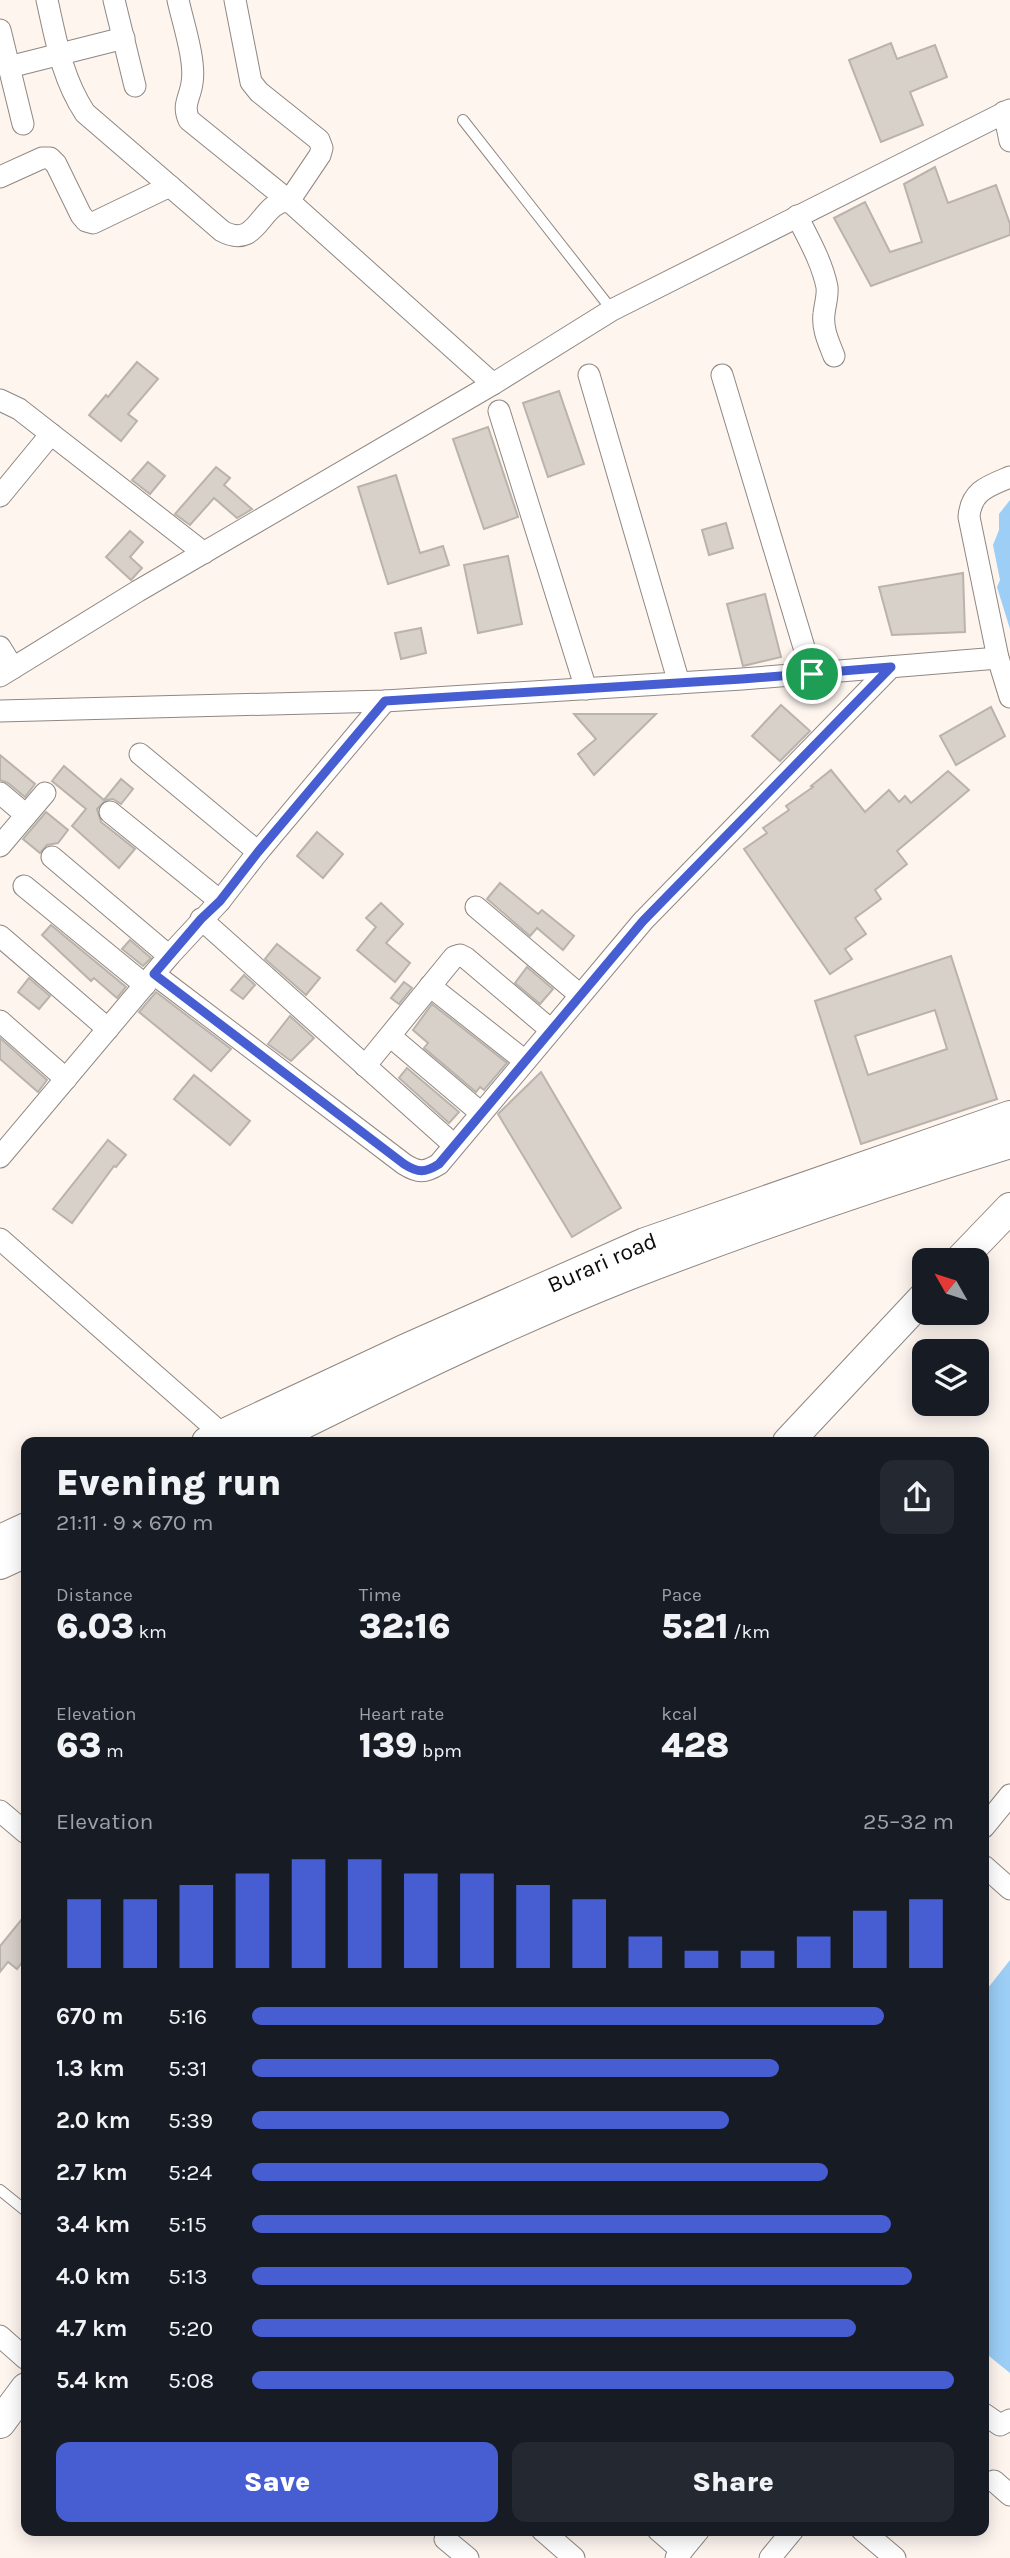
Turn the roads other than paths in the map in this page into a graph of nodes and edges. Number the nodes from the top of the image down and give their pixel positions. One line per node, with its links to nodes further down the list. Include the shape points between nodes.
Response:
1 (47, 0): 7 (street)
2 (114, 0): 6 (street)
3 (178, 0): 16 (street, via 193,73 185,103 189,120)
4 (235, 0): 16 (street, via 251,82 319,140 322,148)
5 (0, 30): 8 (street)
6 (124, 38): 7 (street); 9 (street)
7 (59, 55): 8 (street); 15 (street, via 85,113)
8 (9, 67): 12 (street)
9 (135, 86)
10 (1007, 111): 13 (street); 17 (street)
11 (463, 120): 18 (lane)
12 (23, 124)
13 (1010, 141)
14 (0, 177): 15 (street, via 50,158 81,215 93,223)
15 (170, 186): 16 (street, via 231,236 251,232 273,207)
16 (289, 201): 22 (street)
17 (797, 216): 18 (street); 19 (street, via 827,286 825,333)
18 (612, 310): 22 (street)
19 (834, 356)
20 (589, 375): 34 (street)
21 (722, 375): 33 (street)
22 (494, 384): 28 (street)
23 (0, 400): 25 (street)
24 (499, 411): 35 (street)
25 (51, 434): 27 (street); 28 (street)
26 (1010, 477): 30 (street, via 989,486 970,505)
27 (0, 496)
28 (204, 553): 32 (street)
29 (0, 647): 32 (street)
30 (998, 659): 31 (street); 36 (street)
31 (891, 667): 33 (street); 55 (street, via 643,921)
32 (6, 672)
33 (812, 674): 34 (street)
34 (679, 683): 35 (street)
35 (586, 689): 37 (street)
36 (1009, 694)
37 (385, 701): 38 (street); 45 (street)
38 (0, 711)
39 (140, 754): 45 (street)
40 (0, 793): 43 (street)
41 (45, 793): 43 (street)
42 (110, 811): 48 (street)
43 (26, 815): 44 (street)
44 (0, 846)
45 (258, 852): 48 (street)
46 (52, 857): 52 (street)
47 (24, 886): 53 (street)
48 (220, 901): 50 (street)
49 (476, 907): 55 (street)
50 (201, 919): 52 (street); 61 (street)
51 (0, 936): 57 (street)
52 (169, 956): 53 (street)
53 (150, 980): 57 (street); 66 (street, via 414,1171 439,1164)
54 (430, 986): 58 (street, via 460,955); 59 (street); 60 (street)
55 (580, 995): 58 (street)
56 (0, 1021): 62 (street)
57 (108, 1029): 62 (street)
58 (551, 1030): 60 (street)
59 (390, 1035): 61 (street); 63 (street)
60 (525, 1061): 63 (street)
61 (365, 1066): 66 (street)
62 (66, 1079): 67 (street)
63 (481, 1113): 66 (street)
64 (1010, 1116): 73 (main road, Burari road, via 645,1243 406,1349)
65 (1010, 1143): 74 (main road, Burari road, via 910,1174 630,1275 430,1361)
66 (454, 1145)
67 (3, 1147)
68 (1010, 1208): 70 (main road)
69 (0, 1239): 72 (street)
70 (972, 1248)
71 (912, 1310): 75 (main road)
72 (217, 1437)
73 (223, 1437)
74 (275, 1437)
75 (793, 1437)
76 (21, 1530): 77 (main road)
77 (0, 1540)
78 (21, 1554): 79 (main road)
79 (0, 1564)
80 (1010, 1795): 82 (street)
81 (0, 1811): 83 (street)
82 (989, 1821)
83 (21, 1829)
84 (989, 1870): 85 (street)
85 (1010, 1889)
86 (0, 2190): 87 (lane)
87 (21, 2207)
88 (0, 2336): 89 (street)
89 (21, 2355)
90 (21, 2395): 93 (main road)
91 (989, 2418): 92 (street, via 1000,2426)
92 (1010, 2420)
93 (1, 2421)
94 (549, 2536): 102 (street)
95 (663, 2536): 100 (street)
96 (694, 2536): 100 (street)
97 (788, 2536): 103 (street)
98 (869, 2536): 104 (street)
99 (444, 2539): 101 (street)
100 (679, 2554)
101 (468, 2558)
102 (575, 2558)
103 (770, 2558)
104 (895, 2558)

